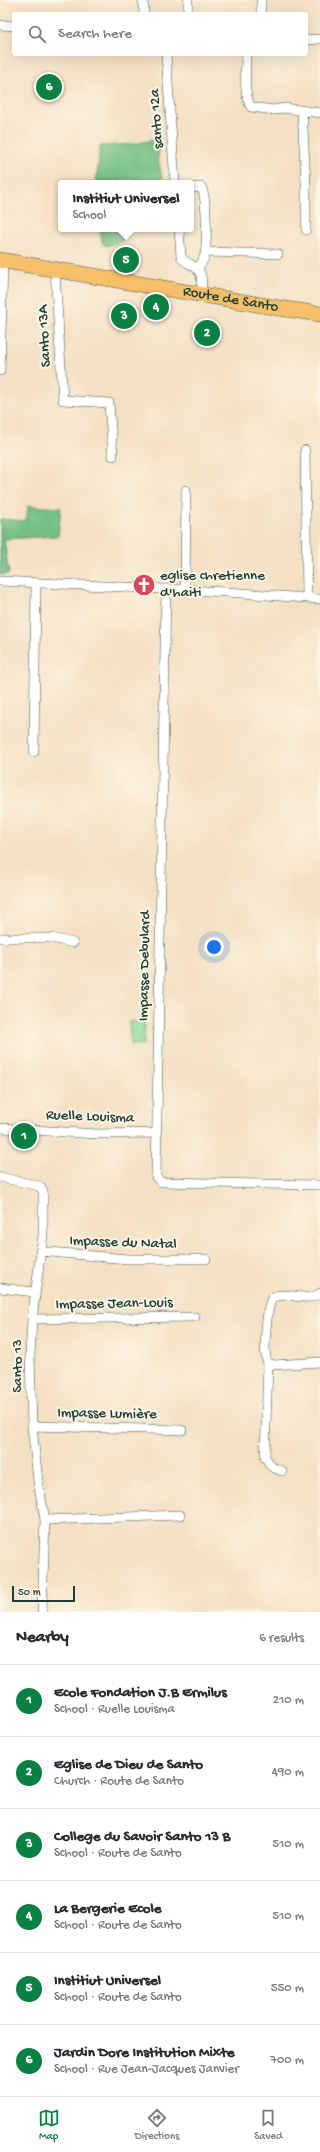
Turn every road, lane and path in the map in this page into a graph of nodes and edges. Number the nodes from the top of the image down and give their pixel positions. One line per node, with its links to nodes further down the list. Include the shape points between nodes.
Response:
1 (143, 0): 4 (street)
2 (188, 0): 5 (street)
3 (262, 0): 6 (street)
4 (144, 12)
5 (188, 12)
6 (261, 12)
7 (0, 25): 8 (street)
8 (12, 26)
9 (320, 39): 10 (street)
10 (308, 40)
11 (166, 56): 15 (street, santo 12a)
12 (246, 56): 13 (street, via 248,101 251,107)
13 (302, 110): 14 (street); 17 (street)
14 (320, 112)
15 (175, 180)
16 (194, 187): 19 (street, via 198,186 202,189)
17 (306, 230)
18 (179, 232): 22 (street, via 180,256)
19 (206, 252): 20 (street); 22 (street)
20 (278, 254)
21 (1, 260): 23 (main road, Route de Santo); 26 (street)
22 (198, 268): 24 (street, via 201,274)
23 (55, 270): 24 (main road, Route de Santo); 28 (street, Santo 13A, via 63,400 109,403)
24 (202, 294): 25 (main road, Route de Santo)
25 (320, 314)
26 (0, 371)
27 (305, 450): 34 (street)
28 (113, 456)
29 (186, 490): 33 (street)
30 (0, 581): 31 (street)
31 (36, 583): 32 (street); 36 (street)
32 (166, 589): 33 (street); 40 (street, Impasse Debulard)
33 (185, 590): 34 (street)
34 (307, 598): 35 (street)
35 (320, 599)
36 (34, 752)
37 (0, 938): 38 (street, via 52,938)
38 (73, 943)
39 (0, 1128): 40 (street, Ruelle Louisma, via 97,1134)
40 (156, 1132): 42 (street, Impasse Debulard, via 156,1177 161,1182)
41 (0, 1177): 43 (street, Santo 13, via 42,1188 43,1235)
42 (320, 1184)
43 (40, 1251): 44 (street, Impasse du Natal, via 127,1259); 46 (street, Santo 13)
44 (206, 1259)
45 (0, 1288): 46 (street)
46 (35, 1292): 49 (street, Santo 13)
47 (320, 1293): 51 (street, via 310,1298 272,1298 266,1336 265,1356)
48 (195, 1317): 49 (street, Impasse Jean-Louis)
49 (32, 1319): 52 (street, Santo 13)
50 (320, 1362): 51 (street)
51 (268, 1363): 54 (street, via 265,1457 272,1466)
52 (32, 1426): 53 (street, Impasse Lumière); 56 (street, Santo 13)
53 (182, 1430)
54 (282, 1471)
55 (180, 1515): 56 (street)
56 (45, 1520): 57 (street, Santo 13)
57 (42, 1612)

